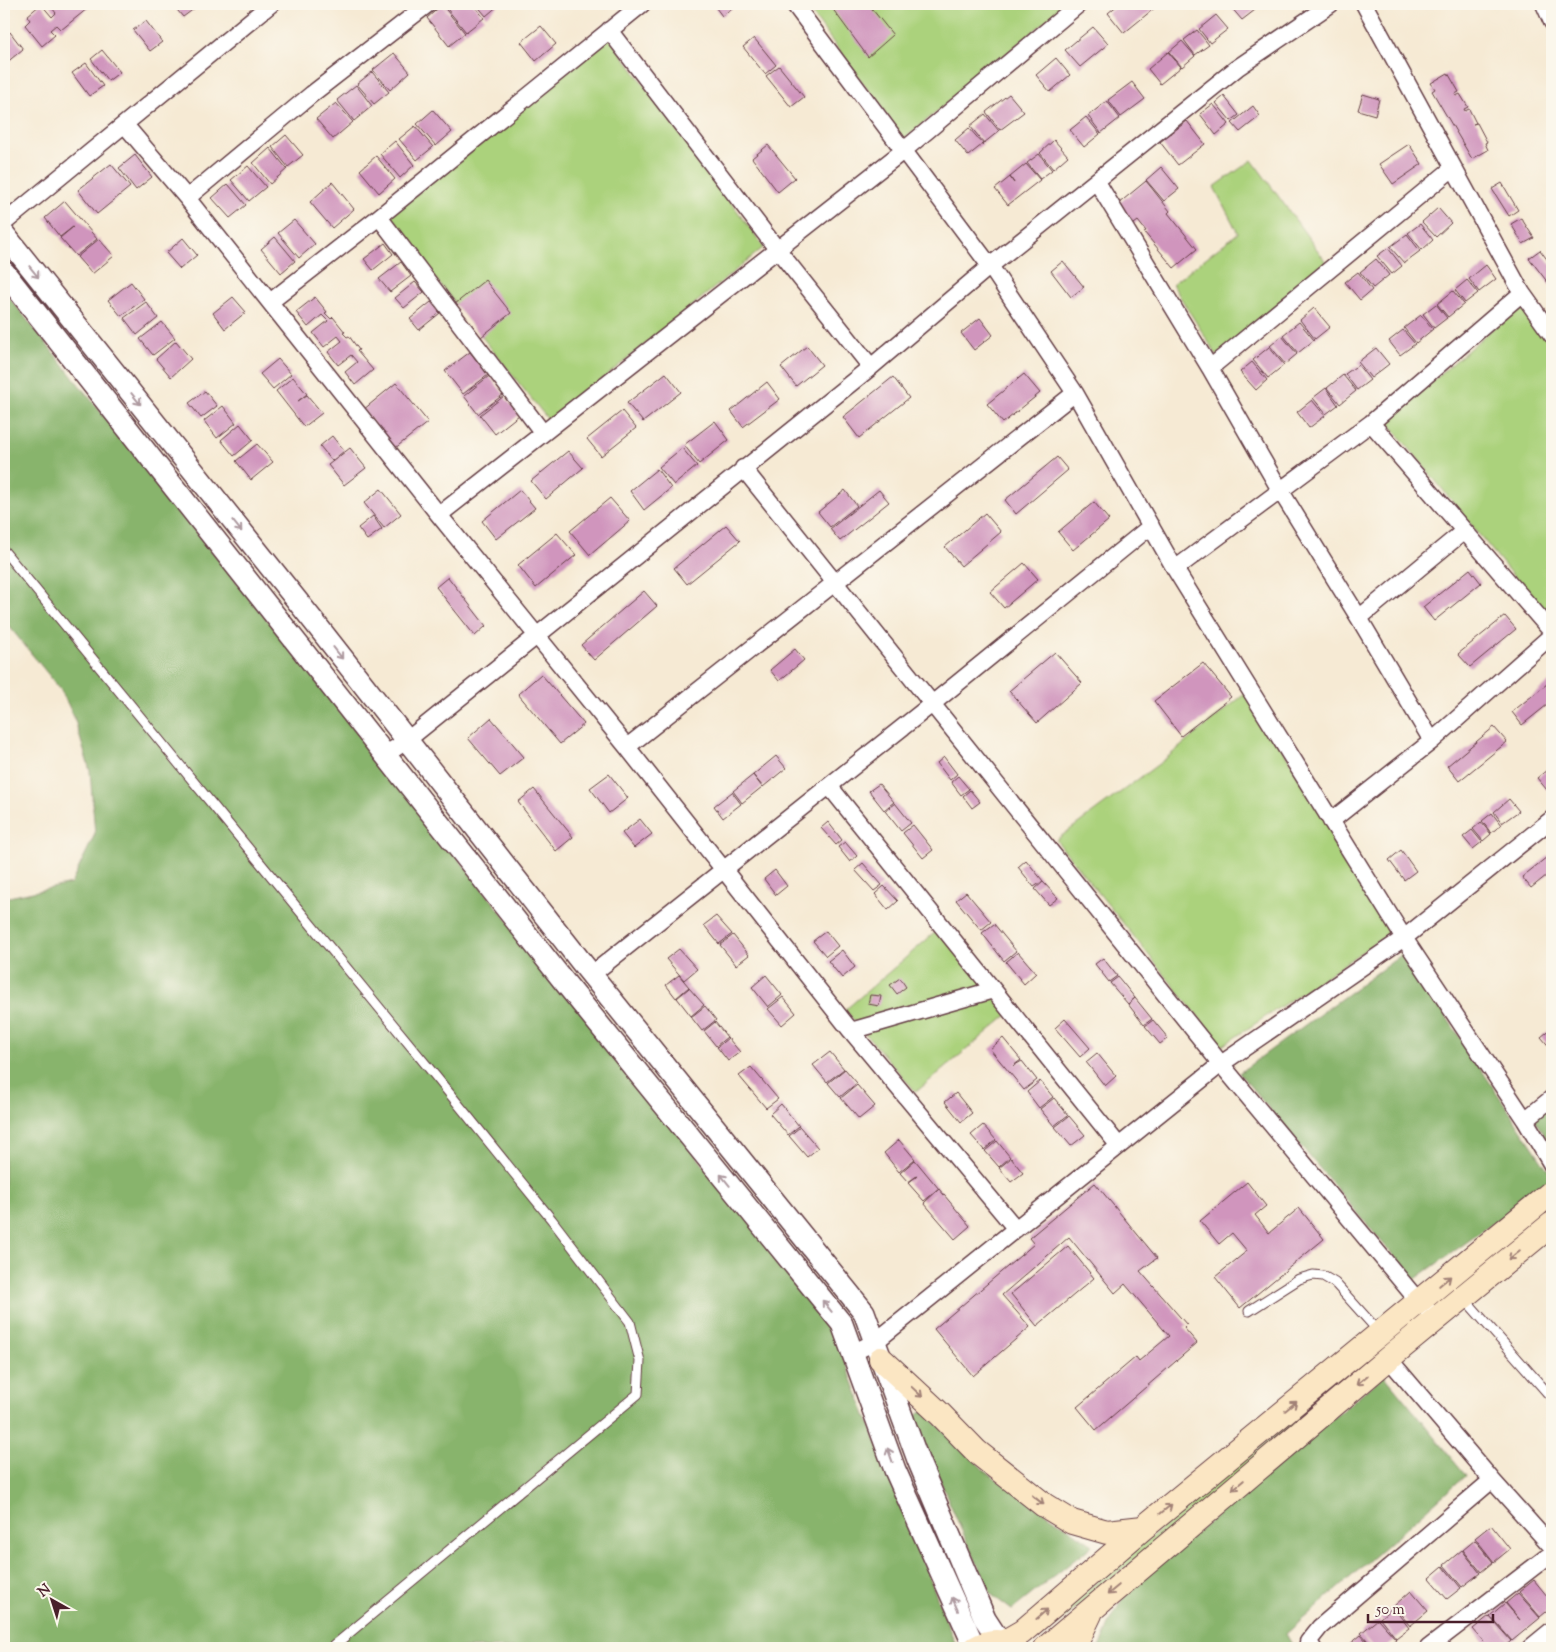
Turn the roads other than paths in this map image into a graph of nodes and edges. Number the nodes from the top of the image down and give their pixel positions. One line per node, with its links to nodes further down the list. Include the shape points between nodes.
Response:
1 (271, 4): 11 (street)
2 (428, 4): 15 (street, via 312,94)
3 (642, 4): 10 (street)
4 (794, 4): 12 (street)
5 (1079, 4): 12 (street)
6 (1331, 4): 14 (street, via 1237,68)
7 (1364, 4): 13 (street)
8 (1544, 4): 9 (street)
9 (1552, 22)
10 (609, 30): 16 (street); 19 (street)
11 (125, 125): 15 (street); 17 (street)
12 (903, 151): 19 (street); 20 (street)
13 (1453, 168): 22 (street); 26 (street)
14 (1097, 182): 20 (street); 26 (street)
15 (187, 198): 23 (street)
16 (378, 217): 23 (street); 29 (street)
17 (4, 223)
18 (4, 234): 42 (street, one-way to 42)
19 (777, 249): 25 (street); 29 (street)
20 (990, 266): 25 (street); 27 (street)
21 (4, 272): 45 (street)
22 (1522, 293): 24 (street); 28 (street)
23 (270, 302): 32 (street)
24 (1552, 335)
25 (871, 367): 30 (street)
26 (1210, 368): 31 (street)
27 (1076, 393): 33 (street); 37 (street)
28 (1371, 423): 31 (street); 34 (street)
29 (543, 433): 32 (street)
30 (743, 468): 37 (street); 40 (street)
31 (1280, 490): 36 (street); 38 (street)
32 (439, 515): 40 (street)
33 (1150, 526): 36 (street); 41 (street)
34 (1464, 531): 38 (street); 39 (street)
35 (4, 551): 78 (lane, via 449,1093 630,1322 640,1361 638,1394)
36 (1175, 569): 48 (street)
37 (834, 582): 41 (street); 44 (street)
38 (1359, 618): 43 (street)
39 (1552, 633): 43 (street)
40 (537, 635): 42 (street); 44 (street)
41 (932, 704): 46 (street); 54 (street)
42 (406, 741): 45 (street); 51 (street)
43 (1432, 741): 48 (street)
44 (627, 746): 49 (street)
45 (385, 755): 68 (street, one-way to 45, via 842,1324)
46 (830, 787): 49 (street); 52 (street)
47 (1552, 819): 50 (street)
48 (1331, 820): 50 (street)
49 (724, 870): 51 (street); 53 (street)
50 (1404, 938): 54 (street); 56 (street)
51 (591, 975): 67 (street, via 864,1312)
52 (993, 990): 53 (street); 57 (street)
53 (851, 1031): 61 (street)
54 (1221, 1064): 57 (street); 63 (street)
55 (1552, 1098): 56 (street)
56 (1525, 1120): 58 (street)
57 (1119, 1146): 61 (street)
58 (1552, 1165)
59 (1552, 1192): 63 (main road, one-way to 59)
60 (1552, 1224): 62 (main road, one-way to 62)
61 (1016, 1228): 67 (street)
62 (1463, 1297): 65 (main road); 70 (lane)
63 (1419, 1302): 65 (street); 66 (main road)
64 (1249, 1311): 66 (lane, via 1299,1279 1323,1276 1335,1283)
65 (1436, 1318): 69 (main road)
66 (1380, 1333): 69 (main road); 72 (main road, one-way to 66)
67 (878, 1350): 68 (street); 72 (main road, one-way to 72, via 978,1452 1044,1505 1072,1522 1106,1532); 77 (street, via 918,1460 978,1601 992,1632)
68 (852, 1353): 79 (street, one-way to 68, via 895,1470)
69 (1392, 1355): 71 (street); 75 (main road, one-way to 75)
70 (1552, 1398)
71 (1492, 1480): 73 (street); 82 (street, via 1320,1627 1308,1642)
72 (1143, 1528): 77 (main road, one-way to 72)
73 (1552, 1547)
74 (1552, 1552): 83 (street)
75 (1095, 1606): 80 (main road); 81 (main road)
76 (1552, 1630): 84 (street)
77 (1006, 1644): 79 (main road, via 991,1642)
78 (331, 1648)
79 (976, 1648)
80 (1046, 1648)
81 (1075, 1648)
82 (1313, 1648)
83 (1428, 1648)
84 (1530, 1648)

